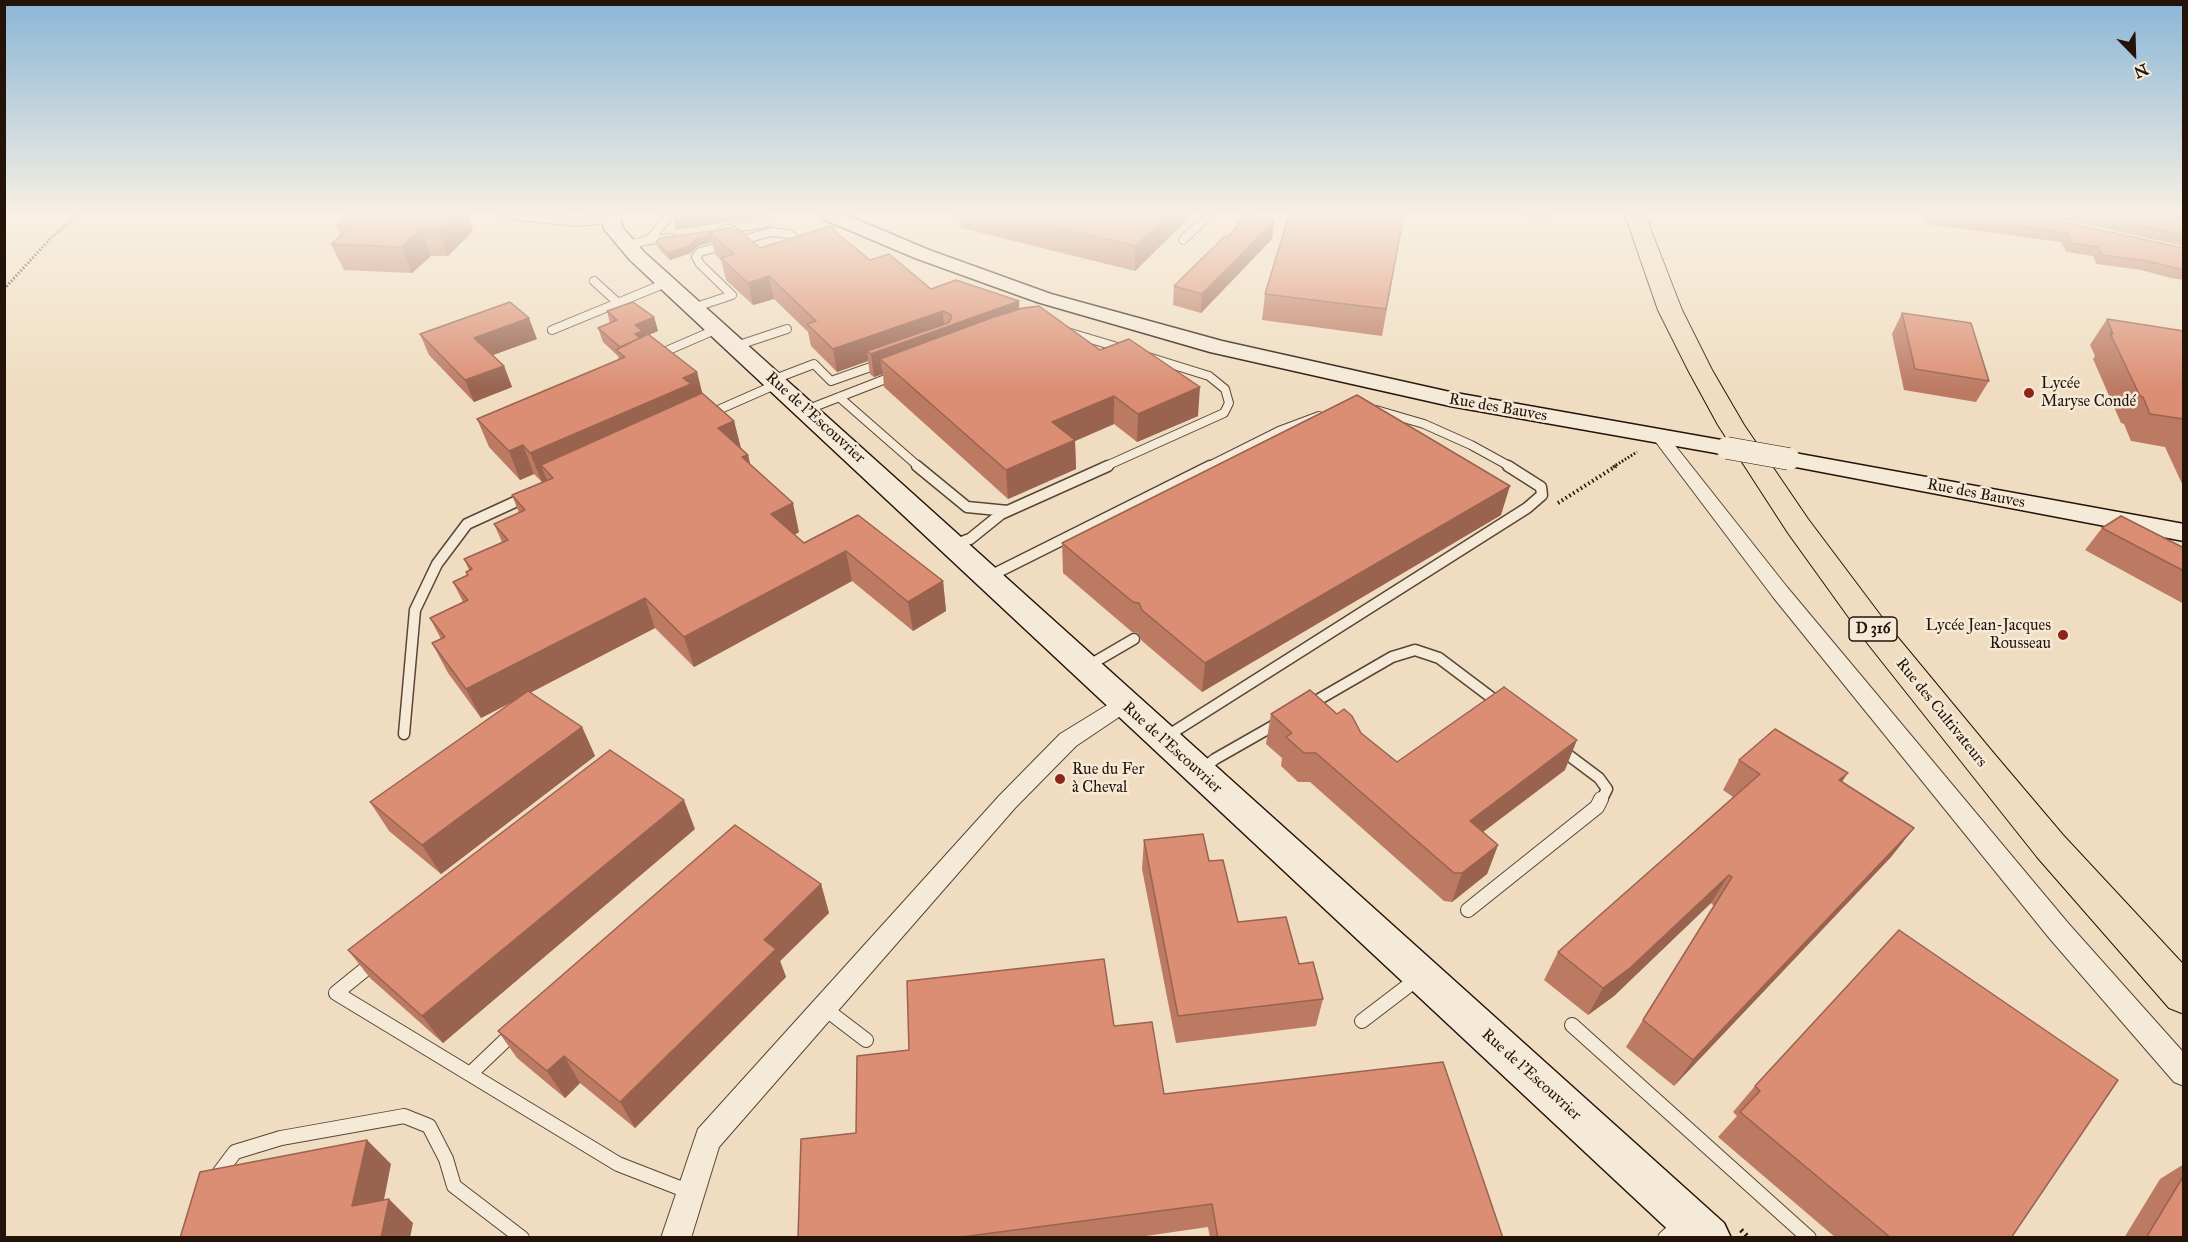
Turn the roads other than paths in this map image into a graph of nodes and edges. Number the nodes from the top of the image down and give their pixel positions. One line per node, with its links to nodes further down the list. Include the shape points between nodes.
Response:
1 (657, 273): 7 (street, Rue de l'Escouvrier)
2 (709, 273): 9 (lane, via 732,295)
3 (975, 273): 30 (street, Rue des Bauves, via 1044,298 1218,347 1450,399)
4 (1656, 273): 48 (main road, Rue des Cultivateurs / D 316, via 1700,370 1731,425 1798,526 1971,751)
5 (1672, 273): 46 (main road, Rue des Cultivateurs / D 316, via 1691,320 1733,399 1801,503 1882,613 2000,755)
6 (594, 281): 8 (lane)
7 (666, 283): 8 (lane); 9 (street, Rue de l'Escouvrier)
8 (617, 302): 13 (lane)
9 (693, 308): 11 (street, Rue de l'Escouvrier)
10 (1053, 328): 15 (lane)
11 (717, 329): 14 (street, Rue de l'Escouvrier); 18 (lane)
12 (787, 329): 14 (lane)
13 (552, 330)
14 (736, 346): 24 (street, Rue de l'Escouvrier)
15 (1131, 351)
16 (1142, 355): 19 (lane)
17 (894, 358): 24 (lane, via 831,381 814,364)
18 (643, 361)
19 (1174, 365): 20 (lane); 22 (lane)
20 (1159, 371)
21 (904, 372): 25 (lane)
22 (1195, 372): 23 (lane); 32 (lane, via 1209,376 1226,389 1229,403 1224,413)
23 (1185, 376)
24 (775, 382): 27 (street, Rue de l'Escouvrier); 29 (lane)
25 (839, 397): 27 (lane); 32 (lane, via 967,507)
26 (1364, 409): 41 (lane, via 1424,424 1471,445 1527,476 1541,487 1542,495)
27 (806, 410): 34 (street, Rue de l'Escouvrier)
28 (1325, 415): 35 (lane, via 1280,431)
29 (702, 417)
30 (1660, 437): 33 (street, Rue des Bauves, bridge); 54 (street, via 1780,592 2059,931)
31 (542, 490): 40 (lane, via 467,524 436,564 416,610)
32 (1008, 511): 34 (lane, via 970,539)
33 (2184, 533)
34 (953, 545): 35 (street, Rue de l'Escouvrier)
35 (988, 578): 37 (street, Rue de l'Escouvrier)
36 (1134, 639): 37 (lane)
37 (1086, 668): 38 (street, Rue de l'Escouvrier)
38 (1124, 704): 41 (street, Rue de l'Escouvrier); 49 (street, via 1068,740 1007,802)
39 (1514, 714): 43 (lane, via 1439,658 1415,651 1392,657)
40 (404, 734)
41 (1163, 739): 43 (street, Rue de l'Escouvrier)
42 (1552, 743): 44 (lane, via 1599,778 1607,789 1597,807)
43 (1199, 772): 47 (street, Rue de l'Escouvrier)
44 (1468, 910)
45 (382, 956): 55 (lane, via 336,993)
46 (2184, 963)
47 (1422, 975): 50 (lane); 58 (street, Rue de l'Escouvrier)
48 (2184, 995)
49 (824, 1008): 53 (lane); 56 (street, via 708,1139)
50 (1362, 1021)
51 (1572, 1025): 61 (lane)
52 (520, 1027): 55 (lane)
53 (866, 1040)
54 (2184, 1072)
55 (470, 1074): 56 (lane, via 618,1164)
56 (690, 1192): 60 (street)
57 (213, 1194): 59 (lane, via 219,1172 235,1152 281,1138 404,1116 429,1126 454,1186)
58 (1688, 1231)
59 (522, 1238)
60 (676, 1238)
61 (1809, 1238)

